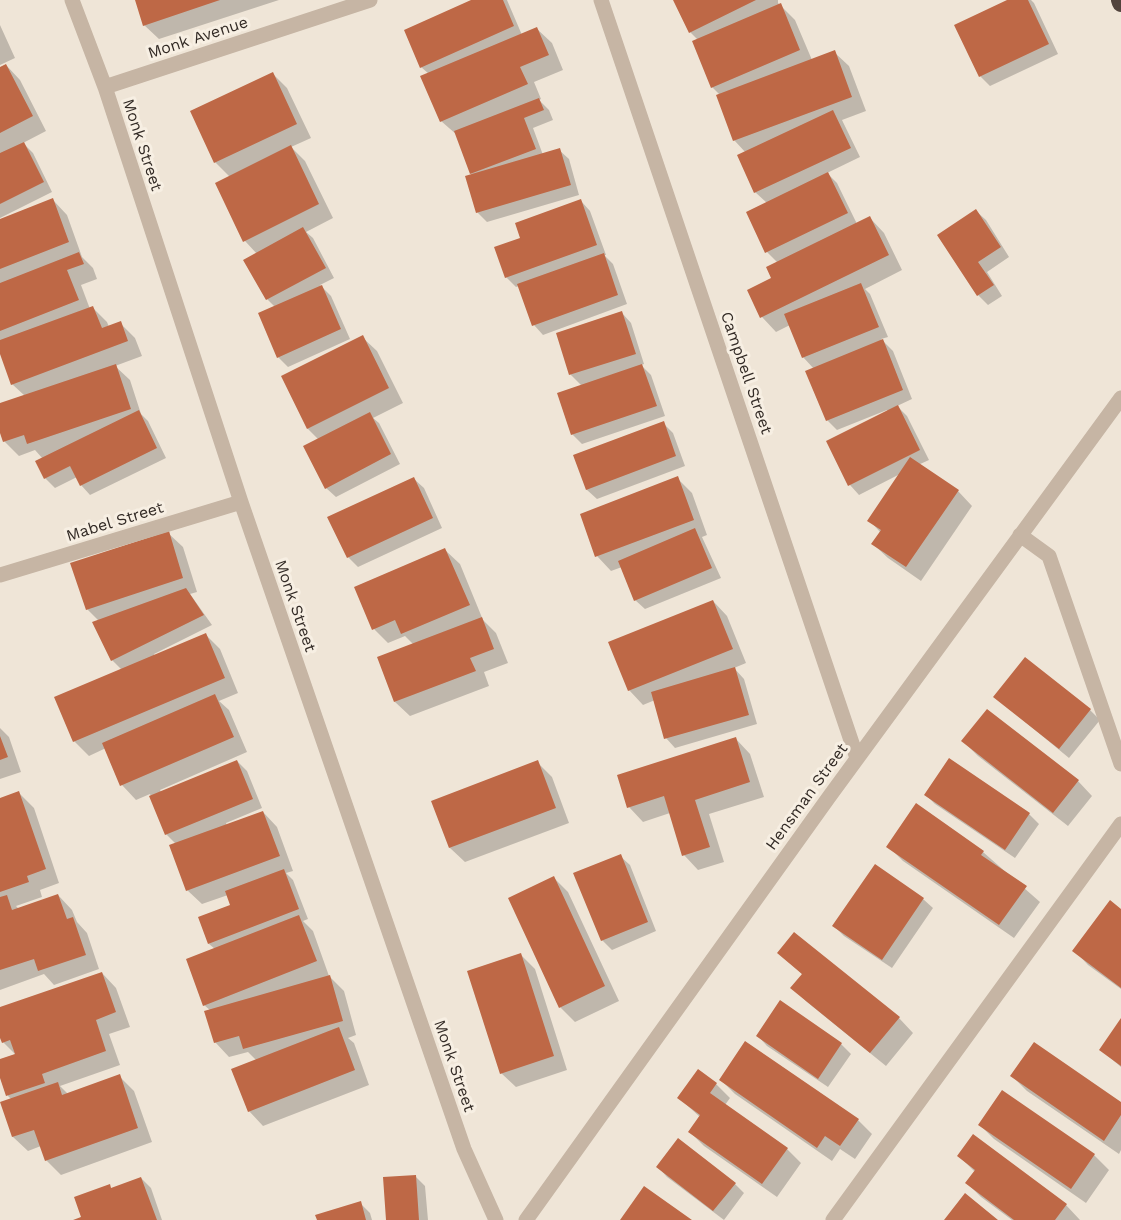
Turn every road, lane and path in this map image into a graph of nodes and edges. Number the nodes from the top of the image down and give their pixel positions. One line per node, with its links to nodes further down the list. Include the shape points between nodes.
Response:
1 (72, 0): 4 (street, Monk Street)
2 (370, 0): 4 (street, Monk Avenue)
3 (601, 0): 9 (street, Campbell Street)
4 (105, 87): 6 (street, Monk Street)
5 (1121, 398): 7 (street, Hensman Street)
6 (241, 502): 8 (street, Mabel Street); 12 (street, Monk Street, via 464,1149)
7 (1020, 535): 9 (street, Hensman Street); 10 (street, via 1049,556)
8 (0, 575)
9 (857, 758): 13 (street, Hensman Street)
10 (1121, 764)
11 (1121, 824): 14 (street)
12 (496, 1220)
13 (526, 1220)
14 (833, 1220)

